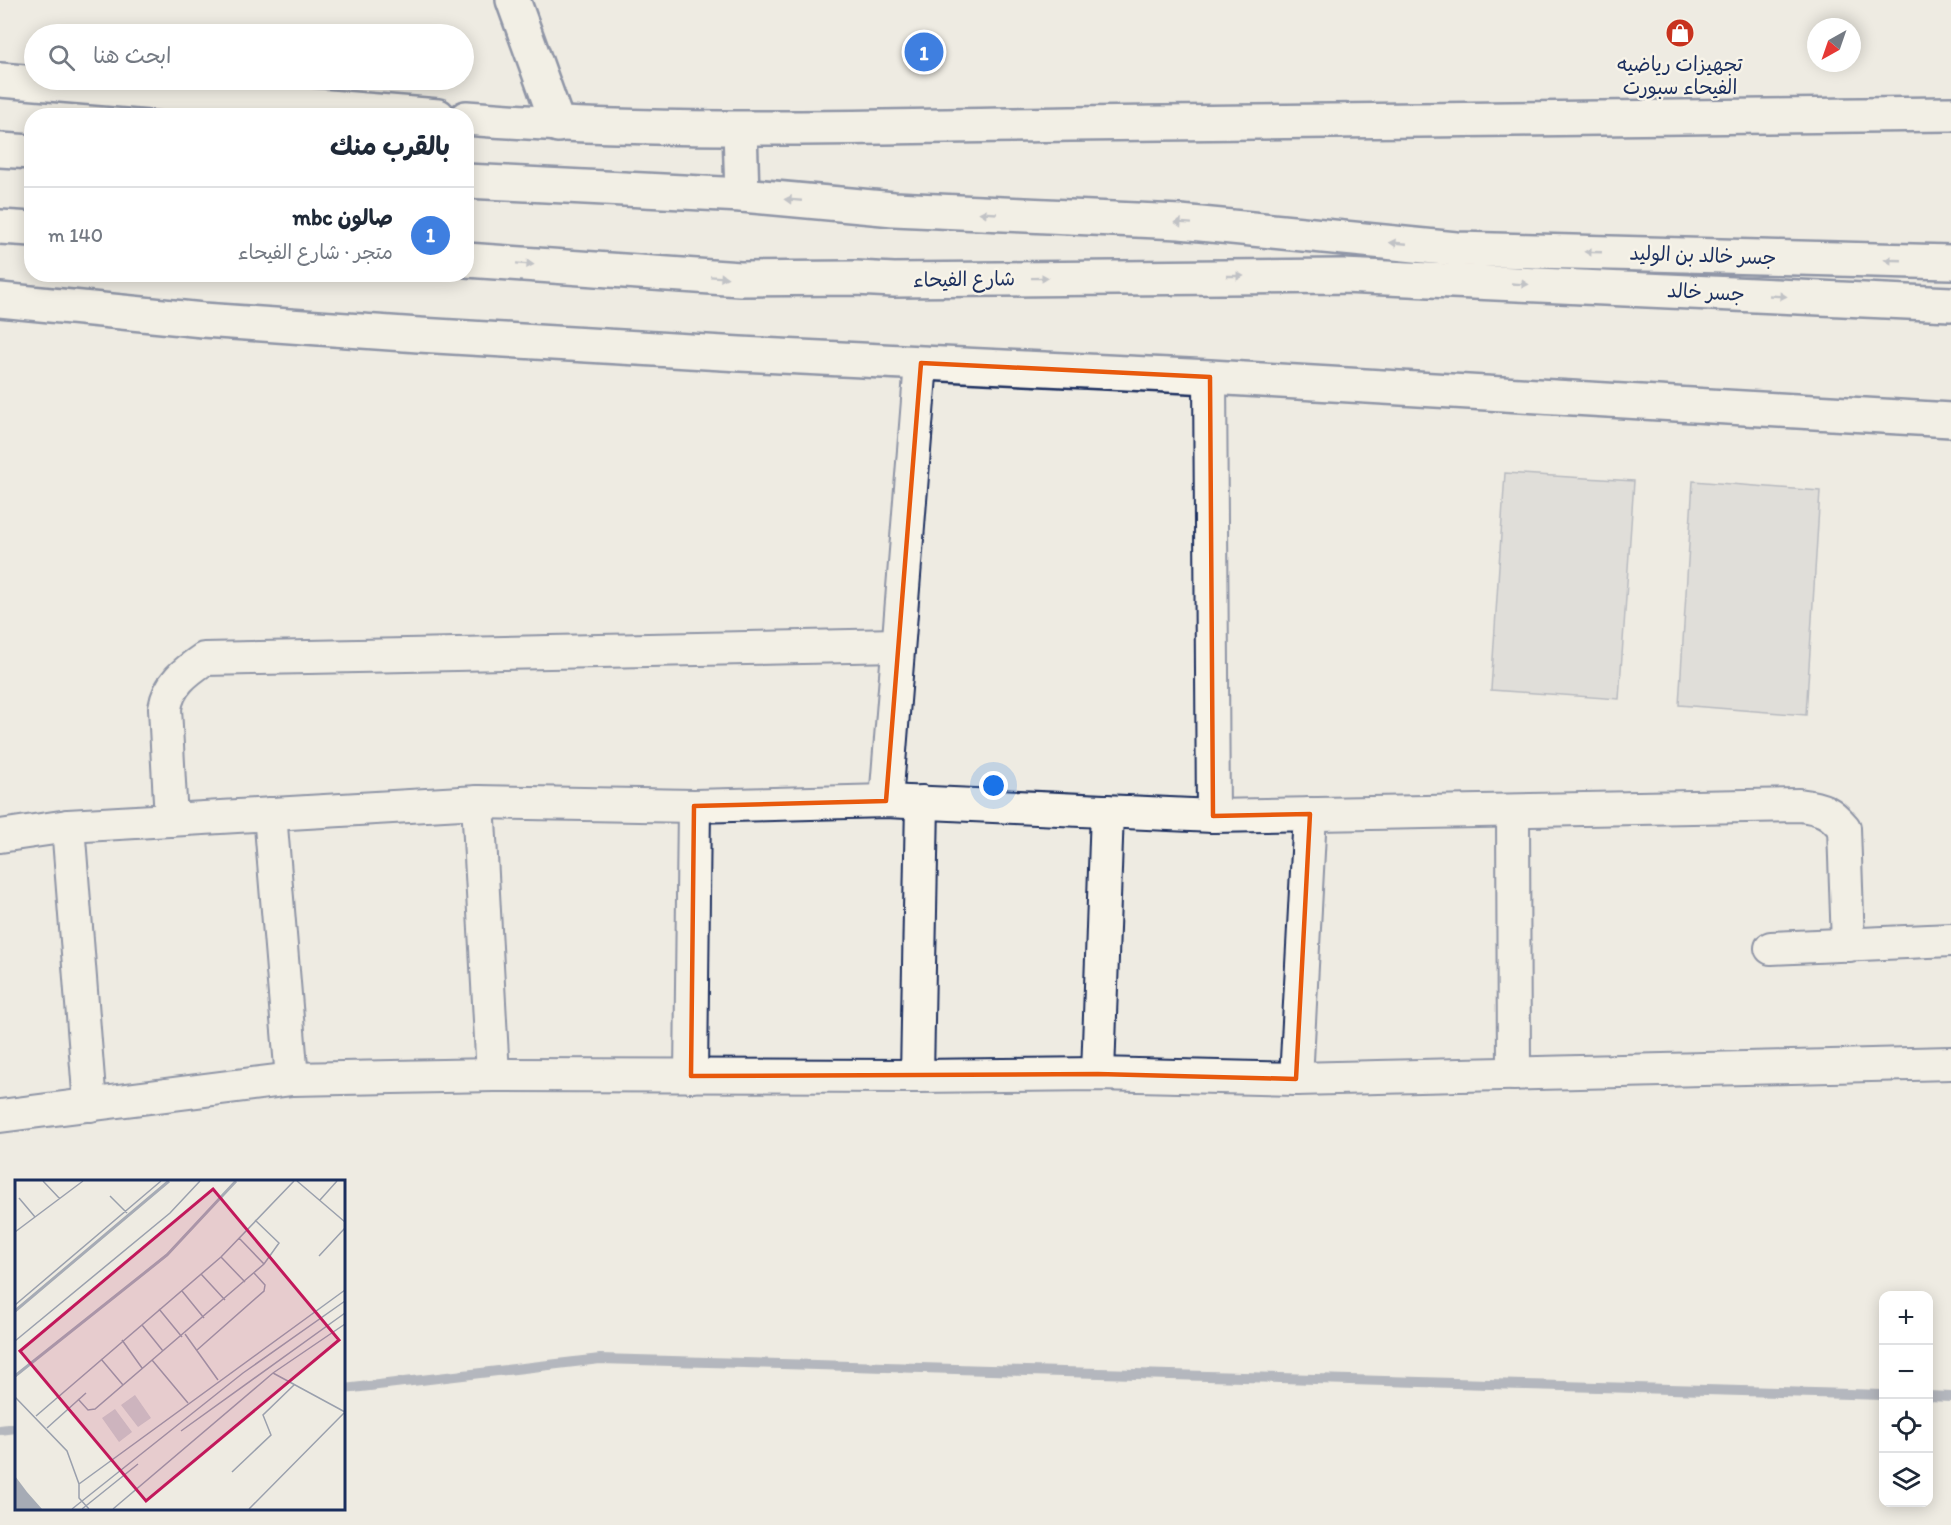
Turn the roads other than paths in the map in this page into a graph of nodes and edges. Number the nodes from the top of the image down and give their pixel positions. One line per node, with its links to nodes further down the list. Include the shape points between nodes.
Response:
1 (513, 0): 8 (main road)
2 (0, 80): 3 (main road)
3 (24, 82)
4 (122, 90): 5 (main road)
5 (341, 108)
6 (1951, 114): 9 (main road)
7 (474, 119): 8 (main road)
8 (558, 125): 9 (main road)
9 (740, 129): 13 (main road)
10 (0, 150): 11 (main road)
11 (24, 152)
12 (474, 182): 13 (main road)
13 (742, 195): 17 (main road, جسر خالد بن الوليد, one-way to 13, via 1456,249 1180,222 894,209)
14 (0, 227): 15 (main road)
15 (24, 228)
16 (474, 261): 18 (main road, شارع الفيحاء, one-way to 18, via 740,279 1343,276)
17 (1951, 262)
18 (1462, 281): 20 (main road, جسر خالد, one-way to 20)
19 (0, 300): 21 (main road, via 215,321)
20 (1951, 304)
21 (921, 363): 22 (main road); 24 (street)
22 (1210, 377): 23 (main road); 33 (street)
23 (1951, 420)
24 (898, 645): 25 (street); 34 (street, via 204,659 181,675 167,697)
25 (885, 801): 27 (street); 28 (street)
26 (478, 802): 28 (street); 31 (street); 43 (street)
27 (922, 802): 29 (street); 45 (street)
28 (694, 806): 44 (street)
29 (1107, 811): 33 (street); 41 (street)
30 (1513, 811): 32 (street); 38 (street, via 1800,806 1833,814 1844,828); 42 (street)
31 (270, 814): 34 (street); 46 (street)
32 (1311, 814): 33 (street); 47 (street)
33 (1214, 816)
34 (171, 820): 35 (street)
35 (68, 826): 36 (street); 48 (street)
36 (0, 836)
37 (1951, 940): 38 (street)
38 (1848, 945): 39 (street)
39 (1771, 948)
40 (1951, 1063): 42 (street)
41 (1098, 1074): 45 (street); 47 (street)
42 (1514, 1074): 47 (street)
43 (493, 1075): 44 (street); 46 (street)
44 (691, 1076): 45 (street)
45 (917, 1076)
46 (292, 1079): 48 (street)
47 (1296, 1079)
48 (90, 1105): 49 (street)
49 (0, 1116)

